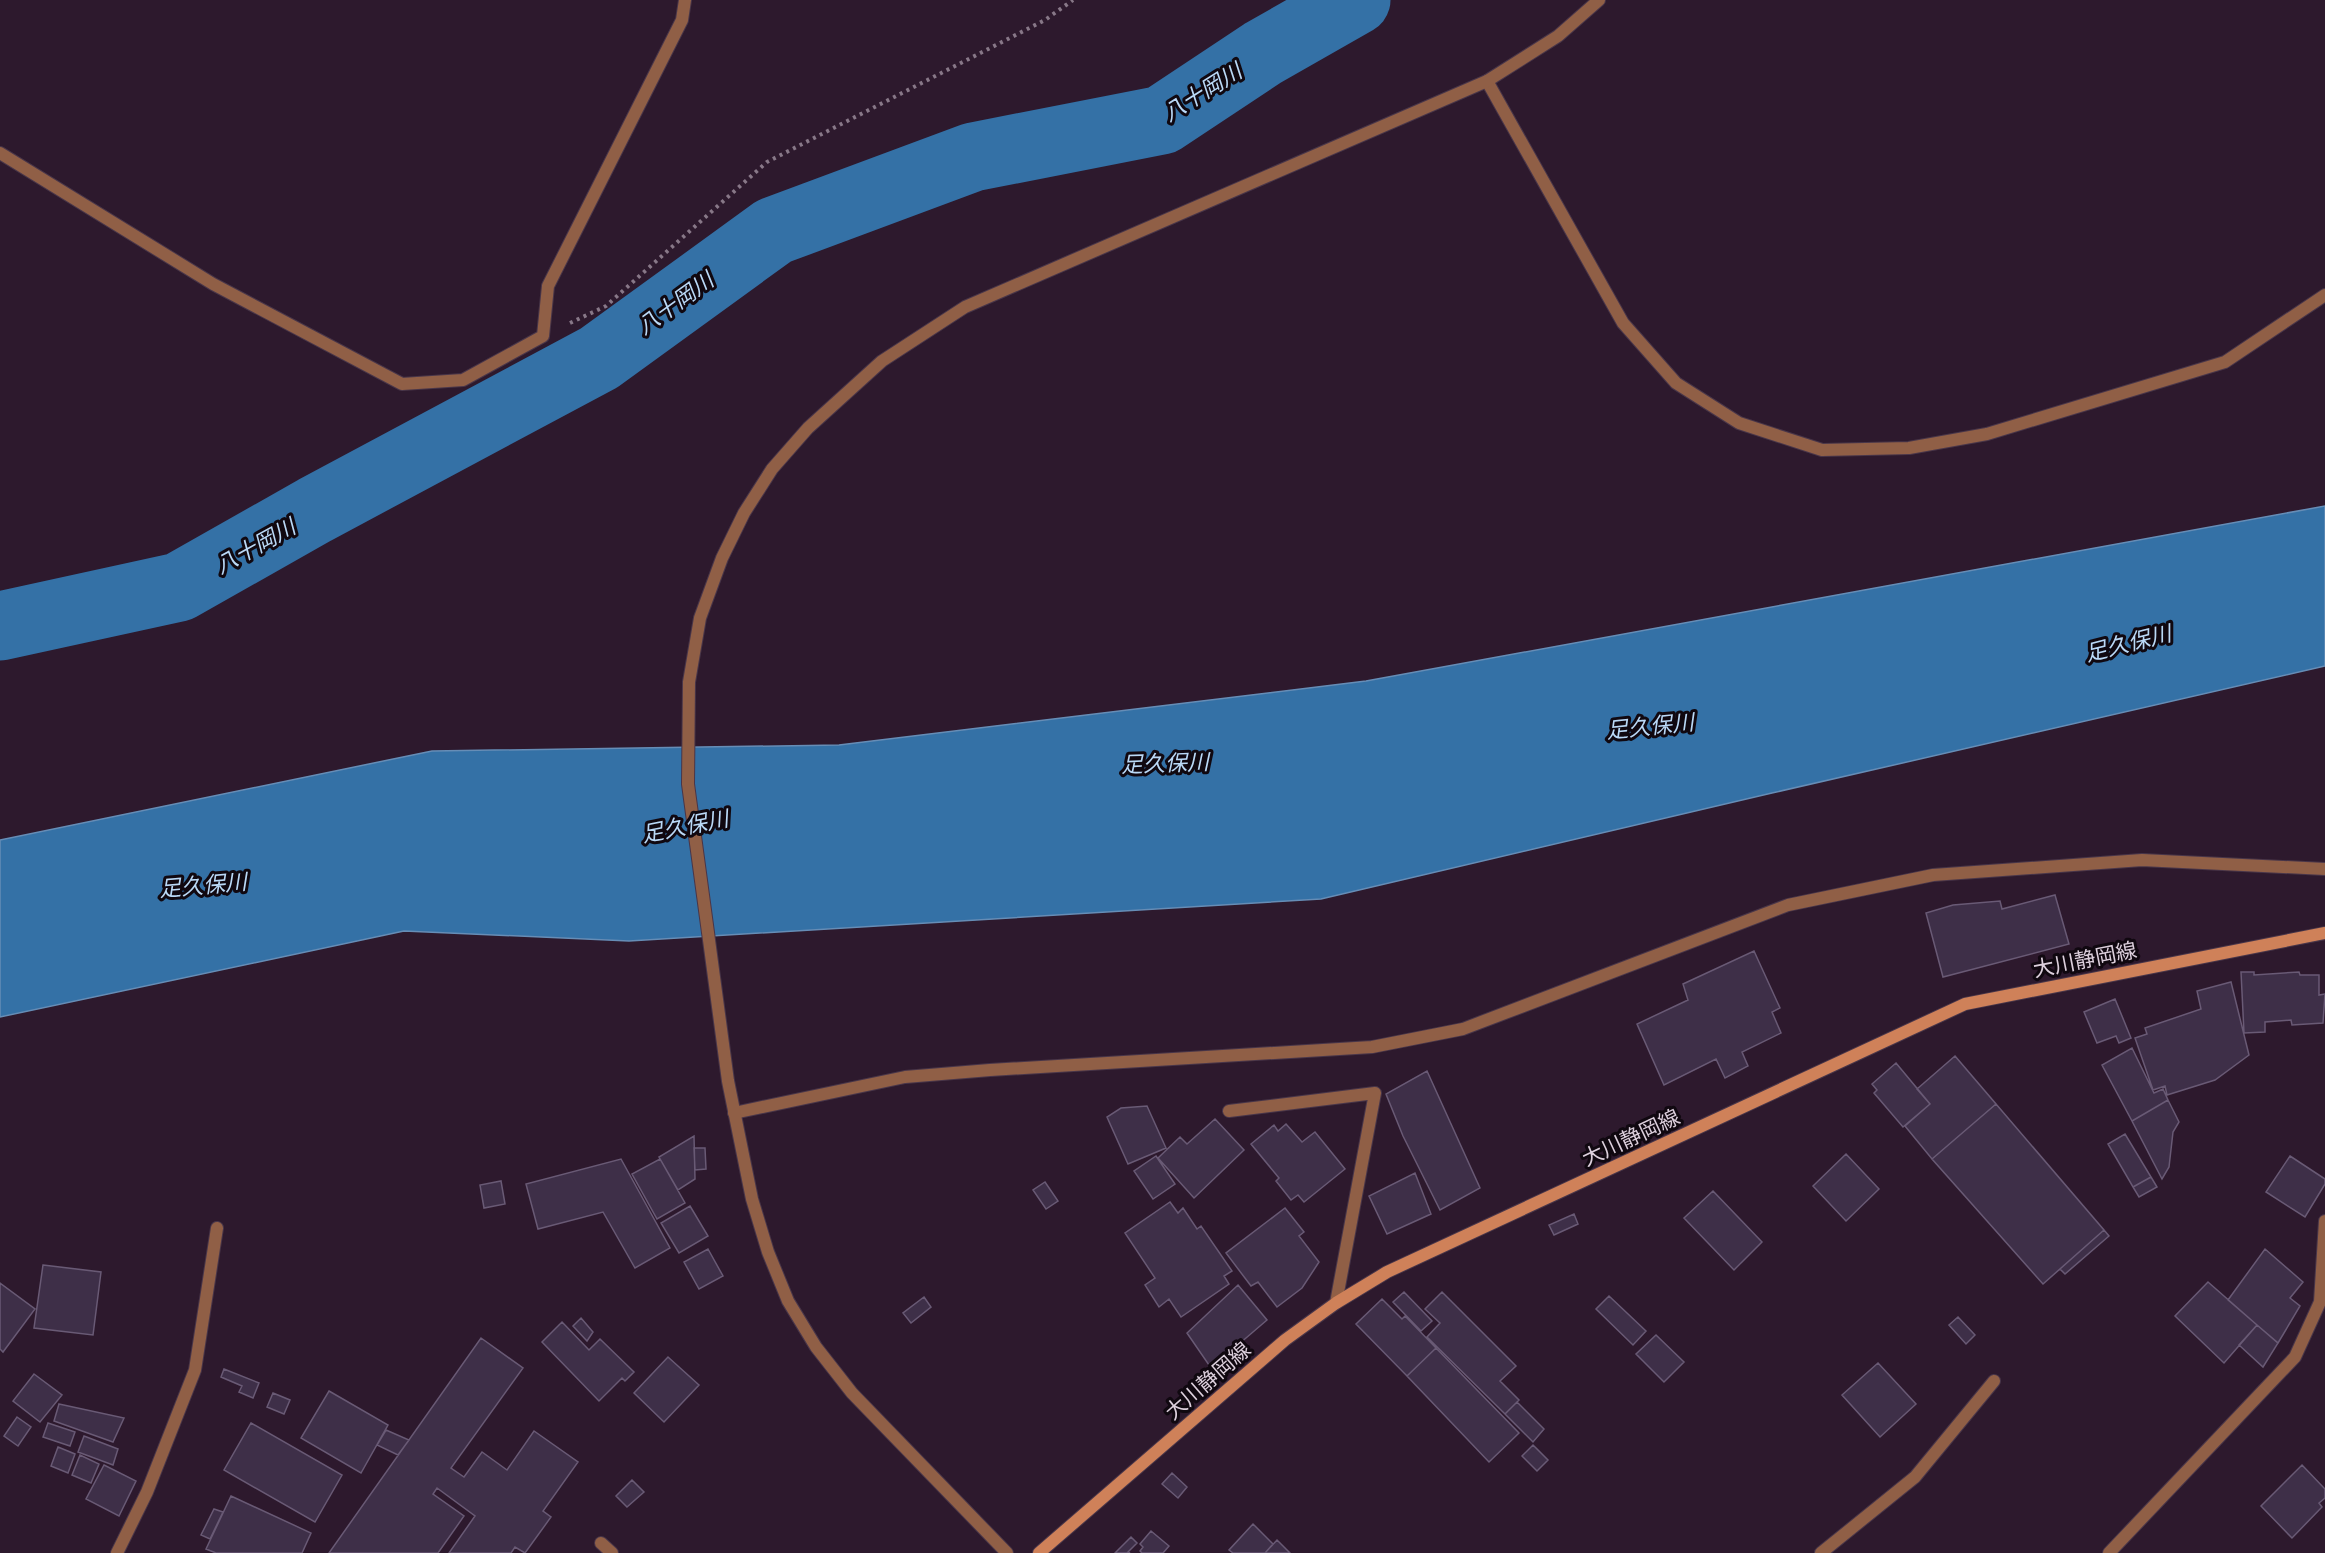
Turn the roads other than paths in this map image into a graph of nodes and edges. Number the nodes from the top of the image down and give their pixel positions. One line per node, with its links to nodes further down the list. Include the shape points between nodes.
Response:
1 (685, 0): 4 (street, via 682,20 548,286 543,336 463,380 402,384 213,284)
2 (1599, 0): 3 (street, via 1557,36)
3 (1486, 81): 5 (street, via 1623,323 1676,383 1739,423 1822,450 1909,448 1988,434 2225,362); 9 (street, via 965,307 882,361 808,428 772,469 722,558 700,618 689,682 688,784)
4 (0, 153)
5 (2325, 295)
6 (2325, 868): 9 (street, via 2142,860 1933,875 1788,904 1463,1029 1418,1038 1372,1047 905,1077)
7 (2325, 933): 12 (main road, 大川静岡線, via 1965,1004 1387,1272)
8 (1229, 1111): 12 (street, via 1376,1093)
9 (734, 1113): 17 (street, via 768,1252 788,1301 816,1347 852,1393)
10 (2325, 1221): 20 (street, via 2319,1302 2295,1357)
11 (217, 1228): 15 (street, via 195,1371 147,1492)
12 (1336, 1303): 18 (main road, 大川静岡線, via 1285,1340)
13 (1994, 1381): 19 (street, via 1916,1477)
14 (601, 1543): 16 (street)
15 (117, 1553)
16 (612, 1553)
17 (1007, 1553)
18 (1039, 1553)
19 (1821, 1553)
20 (2109, 1553)

